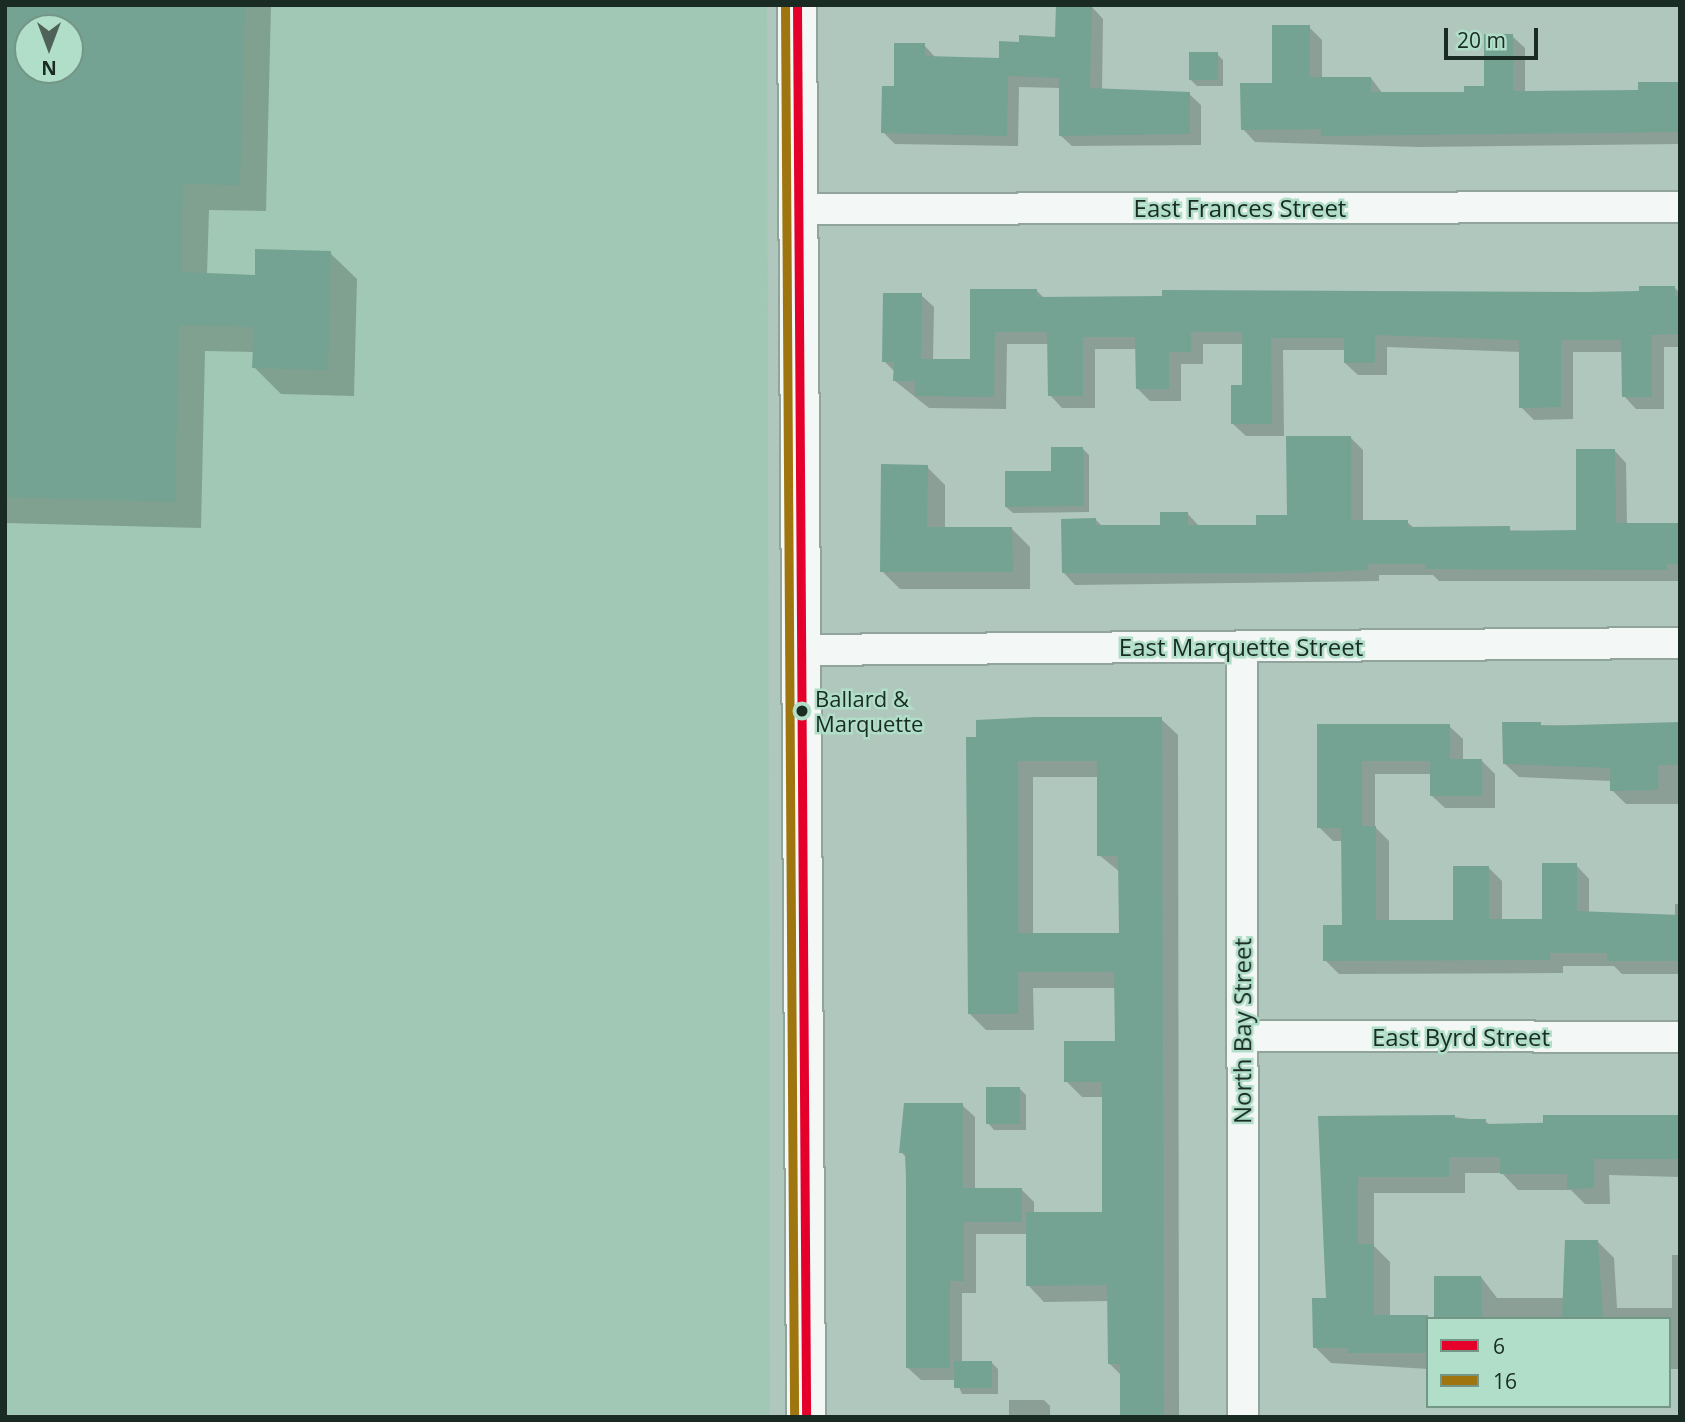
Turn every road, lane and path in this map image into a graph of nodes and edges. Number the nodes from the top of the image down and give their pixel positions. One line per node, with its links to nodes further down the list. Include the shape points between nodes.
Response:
1 (797, 5): 3 (main road)
2 (1680, 207): 3 (street, East Frances Street)
3 (800, 209): 6 (main road)
4 (1680, 643): 5 (street, East Marquette Street)
5 (1242, 646): 6 (street, East Marquette Street); 7 (street, North Bay Street)
6 (801, 650): 9 (main road)
7 (1242, 1036): 8 (street, East Byrd Street); 10 (street, North Bay Street)
8 (1680, 1037)
9 (806, 1417)
10 (1242, 1417)

